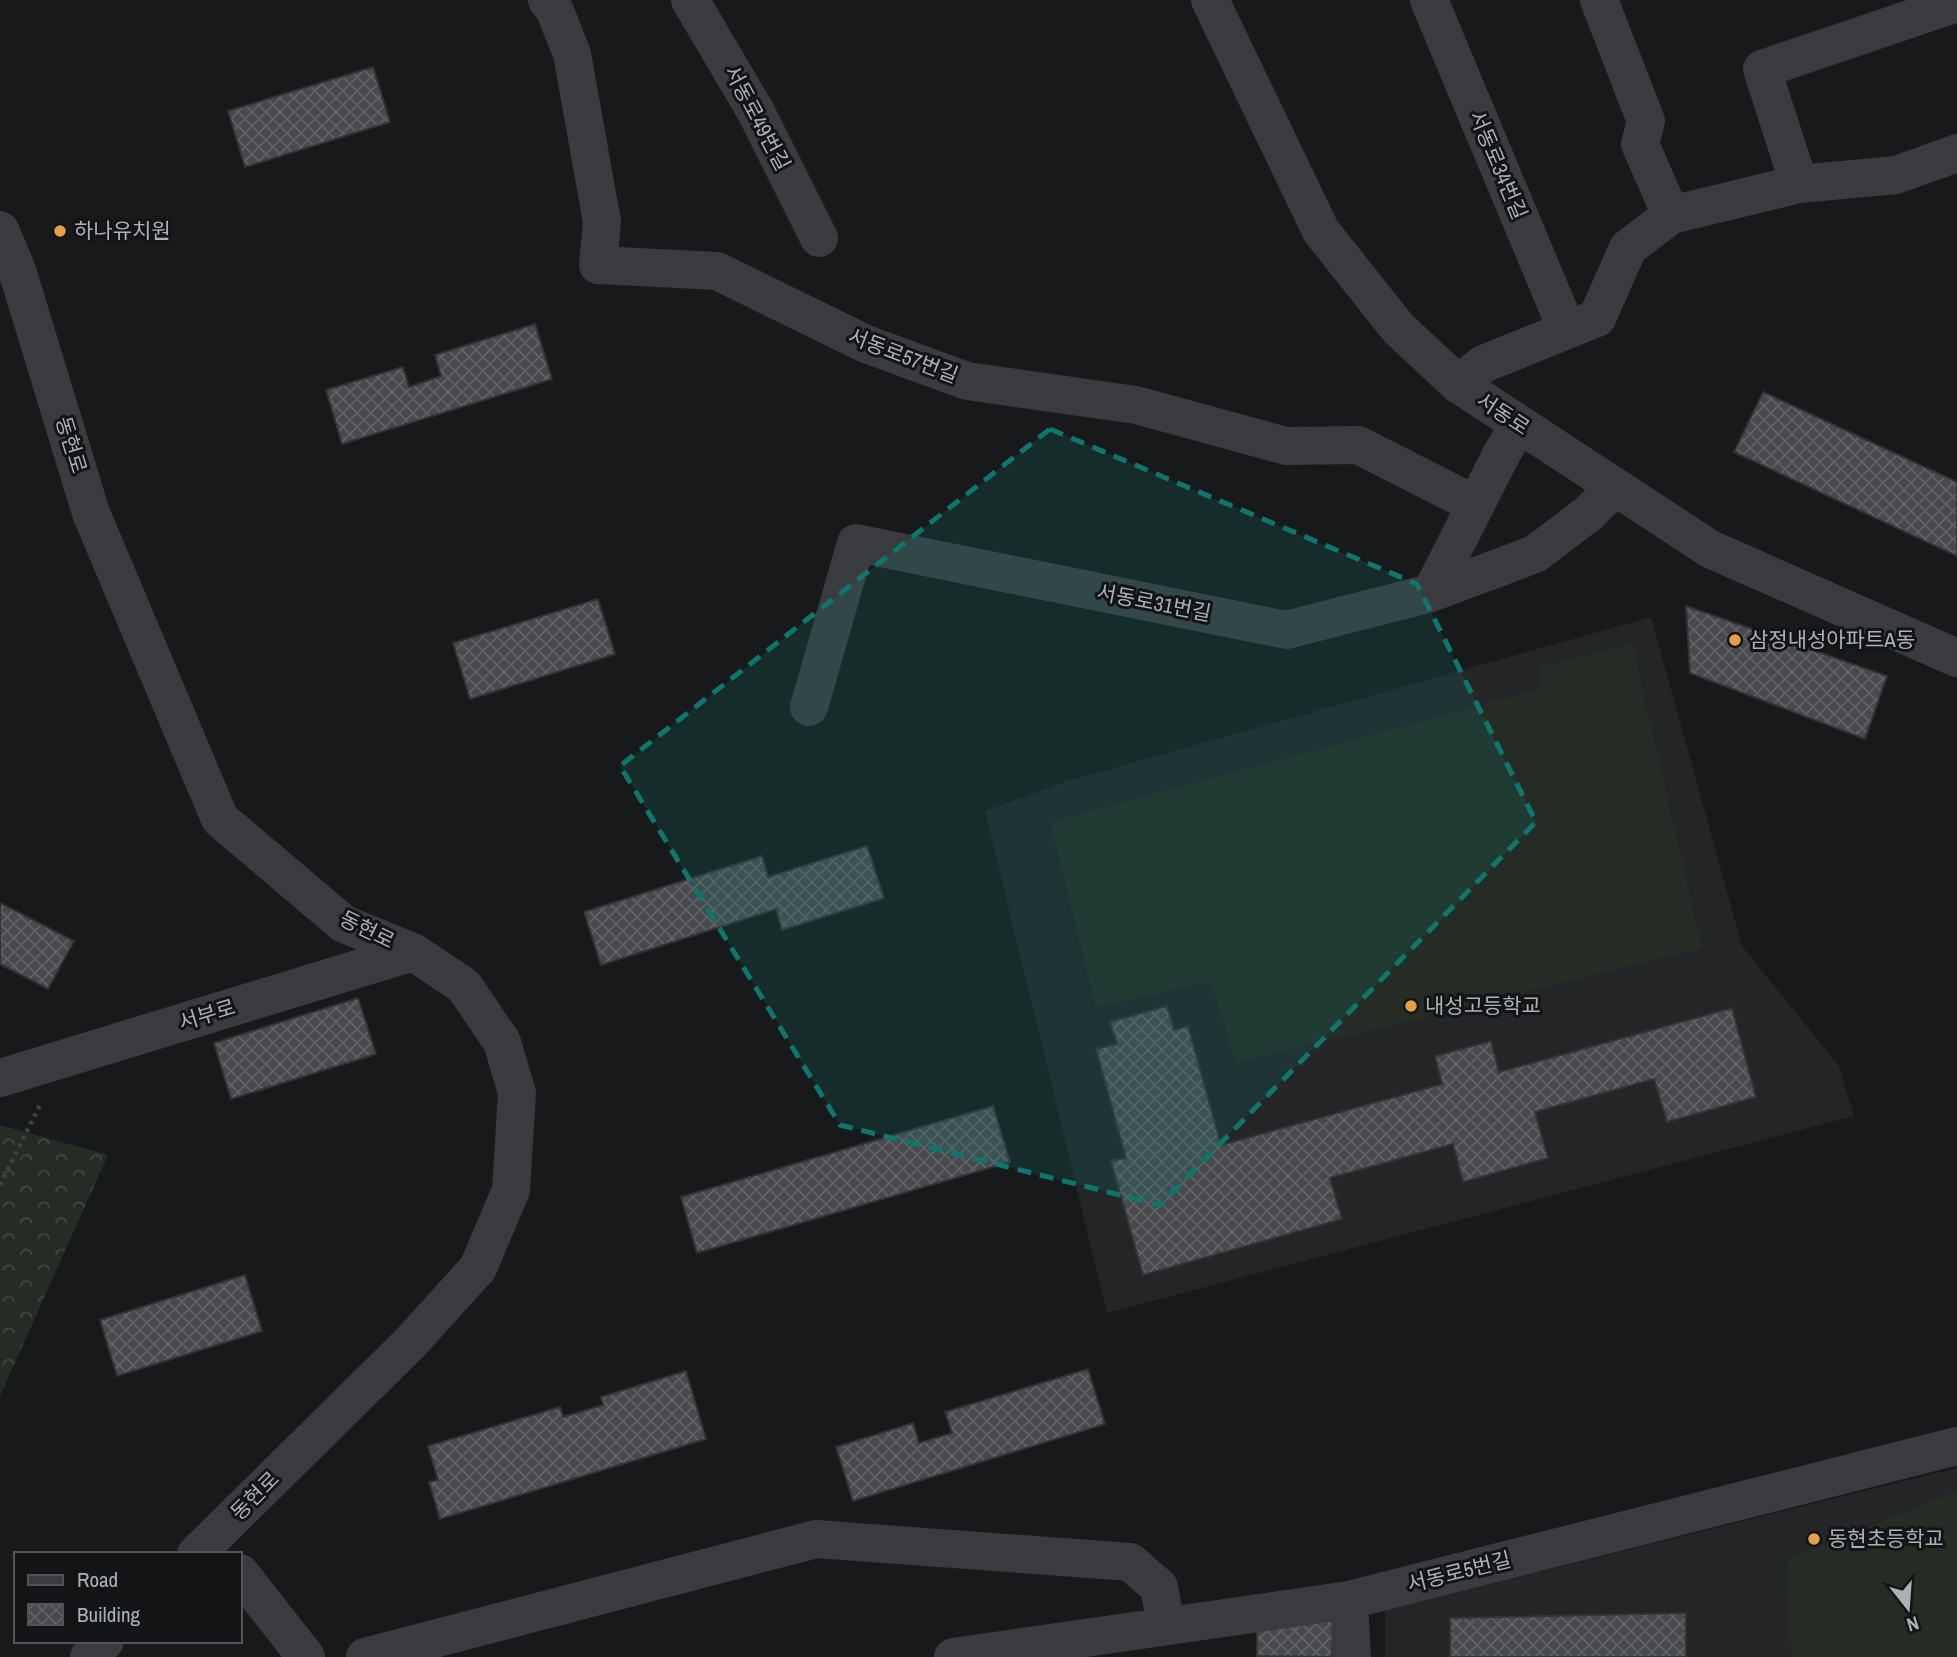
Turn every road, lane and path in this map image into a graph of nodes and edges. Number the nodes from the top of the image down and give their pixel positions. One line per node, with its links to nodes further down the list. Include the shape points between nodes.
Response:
1 (547, 0): 16 (street, 서동로57번길, via 572,54 602,222 598,265 717,271 866,344 967,381 1136,405 1286,446 1358,445)
2 (690, 0): 11 (street, 서동로49번길, via 756,112)
3 (1210, 0): 13 (street, 서동로, via 1321,231 1398,328)
4 (1429, 0): 12 (street, 서동로34번길)
5 (1599, 0): 9 (street, via 1646,121 1640,144)
6 (1957, 3): 8 (street, via 1762,69)
7 (1957, 153): 8 (street, via 1896,175)
8 (1799, 184): 9 (street)
9 (1671, 215): 12 (street, via 1628,248 1597,318)
10 (0, 230): 20 (street, 동현로, via 17,270 91,513 220,819 344,923)
11 (819, 238)
12 (1567, 330): 13 (street, via 1483,364)
13 (1458, 384): 14 (street, 서동로)
14 (1519, 424): 15 (street, 서동로); 16 (street)
15 (1615, 487): 17 (street, via 1535,554); 18 (street, 서동로, via 1710,549)
16 (1475, 505): 17 (street)
17 (1431, 593): 19 (street, 서동로31번길, via 1286,630 856,543)
18 (1957, 658)
19 (809, 707)
20 (413, 952): 21 (street, 서부로); 24 (street, 동현로, via 464,986 502,1042 517,1093 511,1190 478,1268)
21 (11, 1075): 22 (path, via 41,1101)
22 (0, 1185)
23 (1957, 1446): 26 (street, 서동로5번길)
24 (211, 1549)
25 (242, 1576): 30 (street)
26 (1349, 1600): 27 (street, 서동로5번길); 33 (street)
27 (1166, 1626): 31 (street, via 1159,1587 1130,1562 816,1539); 32 (street, 서동로5번길)
28 (103, 1643): 29 (street)
29 (89, 1657)
30 (306, 1657)
31 (365, 1657)
32 (953, 1657)
33 (1352, 1657)

